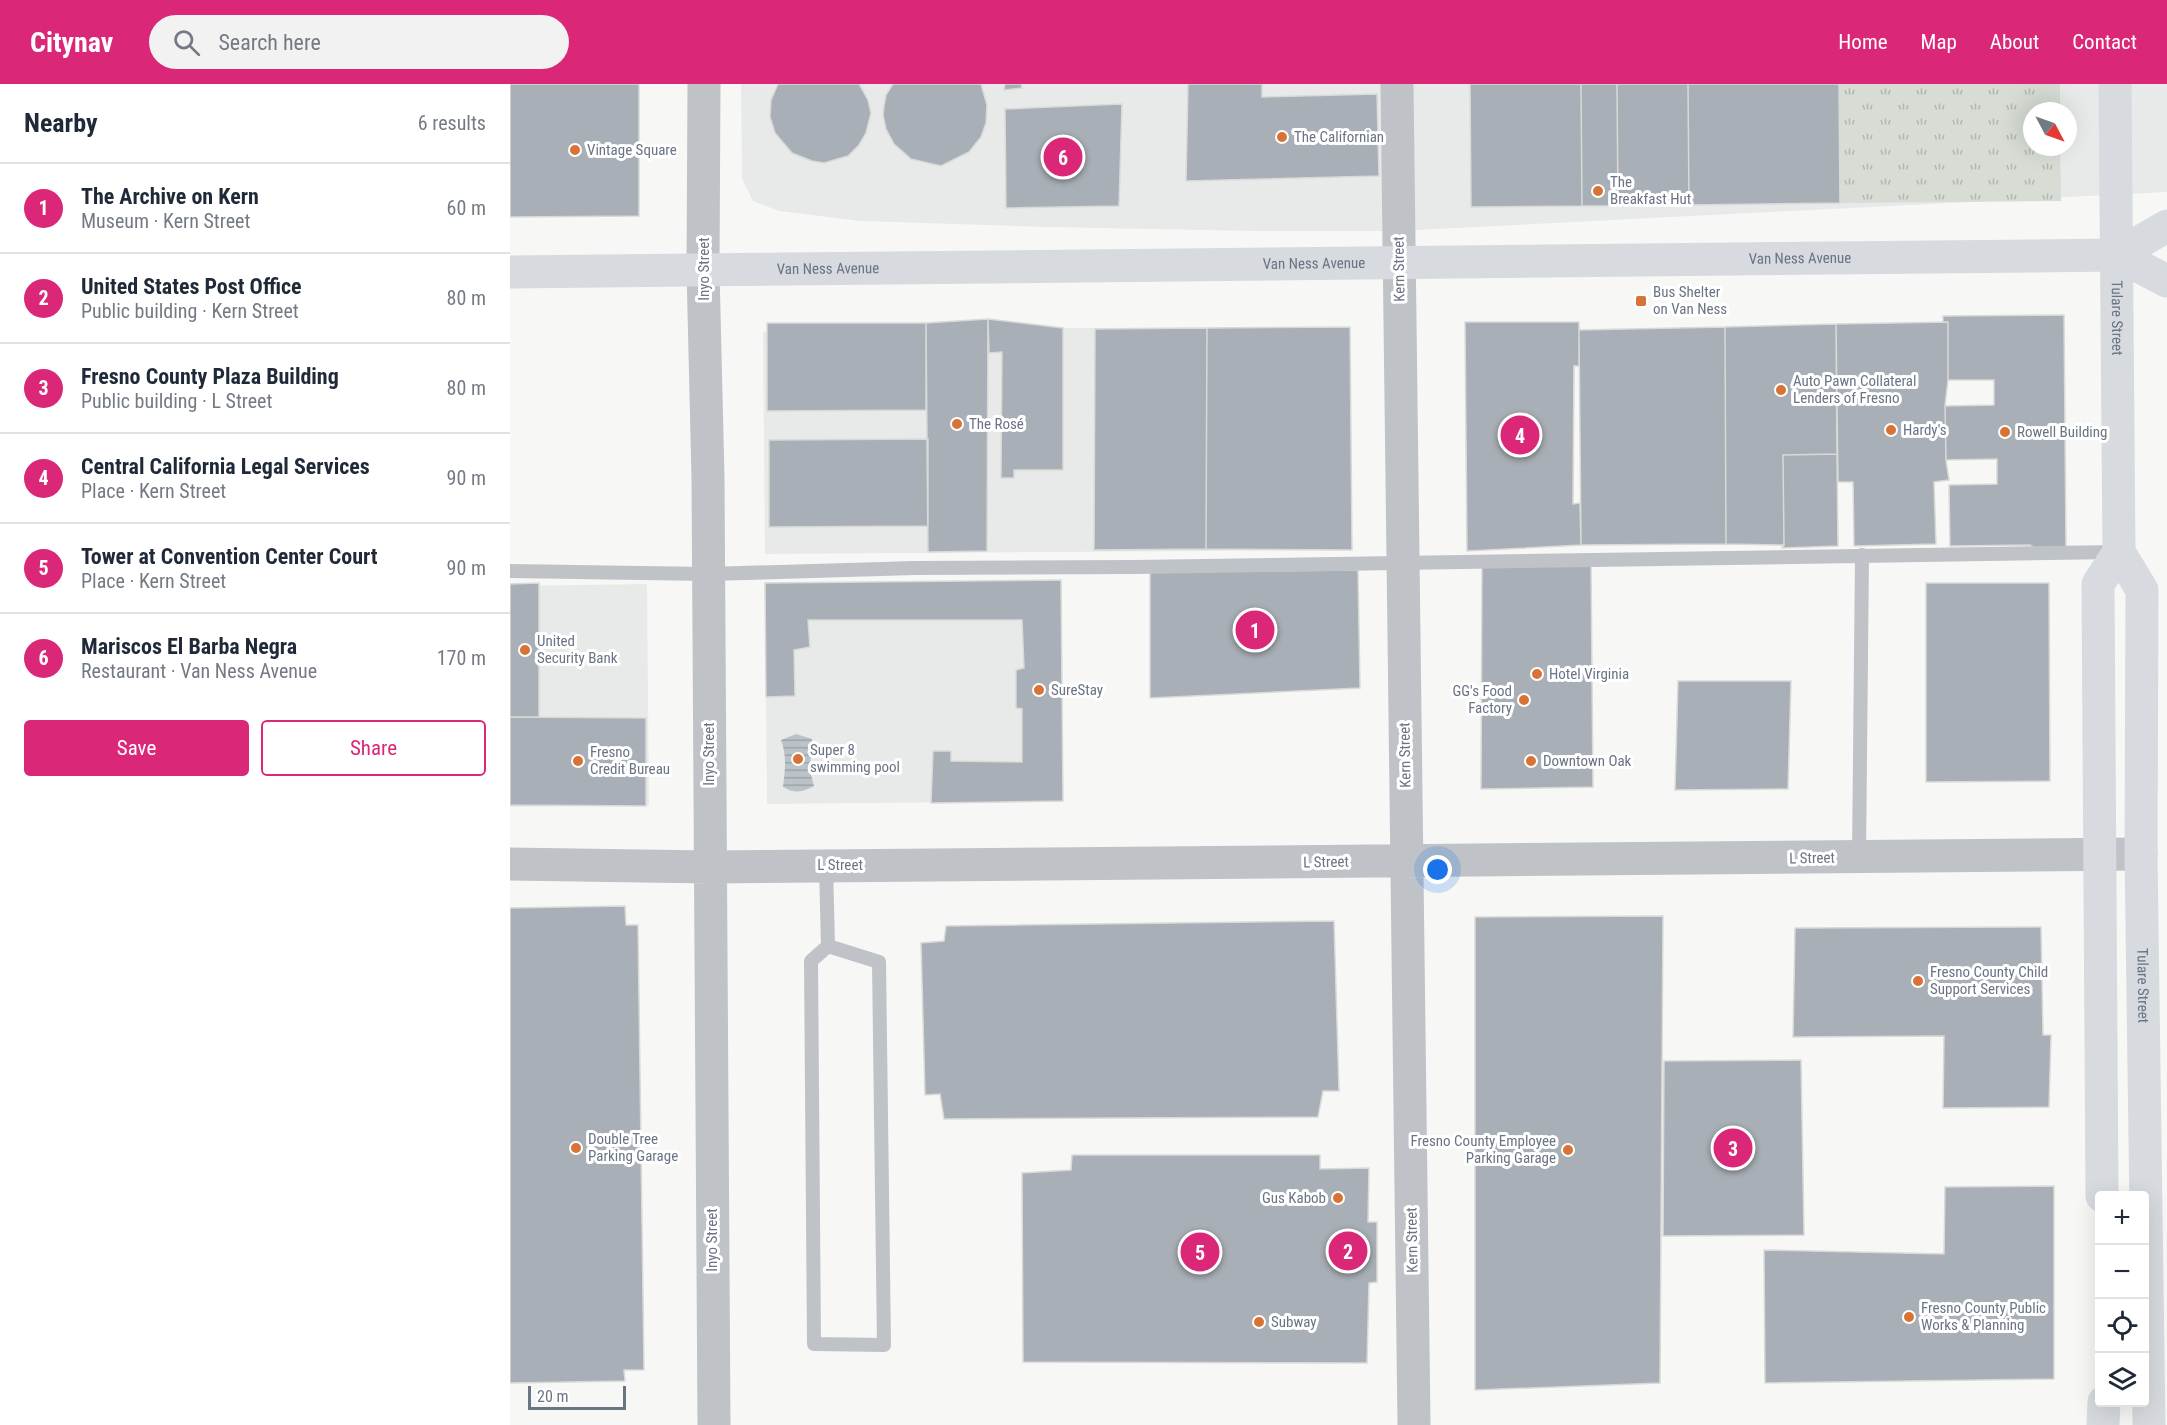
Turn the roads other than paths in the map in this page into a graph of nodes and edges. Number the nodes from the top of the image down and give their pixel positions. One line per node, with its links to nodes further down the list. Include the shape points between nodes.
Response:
1 (704, 84): 7 (street, Inyo Street)
2 (1397, 84): 6 (street, Kern Street)
3 (2115, 84): 5 (main road, Tulare Street)
4 (2167, 226): 5 (main road, Van Ness Avenue)
5 (2117, 255): 6 (main road, Van Ness Avenue); 9 (main road, Van Ness Avenue); 10 (main road, Tulare Street)
6 (1399, 264): 7 (main road, Van Ness Avenue); 12 (street, Kern Street)
7 (703, 270): 8 (main road, Van Ness Avenue); 14 (street, Inyo Street)
8 (510, 272)
9 (2167, 281)
10 (2119, 552): 11 (lane); 15 (main road, Tulare Street, via 2142,590); 16 (main road, via 2098,584)
11 (1862, 555): 12 (lane); 17 (lane)
12 (1403, 563): 14 (lane); 18 (street, Kern Street)
13 (510, 571): 14 (lane)
14 (708, 574): 21 (street, Inyo Street)
15 (2141, 854): 16 (street, L Street); 28 (main road, Tulare Street)
16 (2100, 855): 17 (street, L Street); 23 (main road)
17 (1859, 858): 18 (street, L Street)
18 (1407, 861): 20 (street, L Street); 26 (street, Kern Street)
19 (510, 864): 21 (street, L Street)
20 (826, 866): 21 (street, L Street); 22 (lane)
21 (709, 867): 25 (street, Inyo Street)
22 (828, 946): 22 (lane, via 811,961 814,1344 884,1345 879,962)
23 (2102, 1191)
24 (2103, 1407): 27 (main road)
25 (714, 1425)
26 (1414, 1425)
27 (2103, 1425)
28 (2149, 1425)

